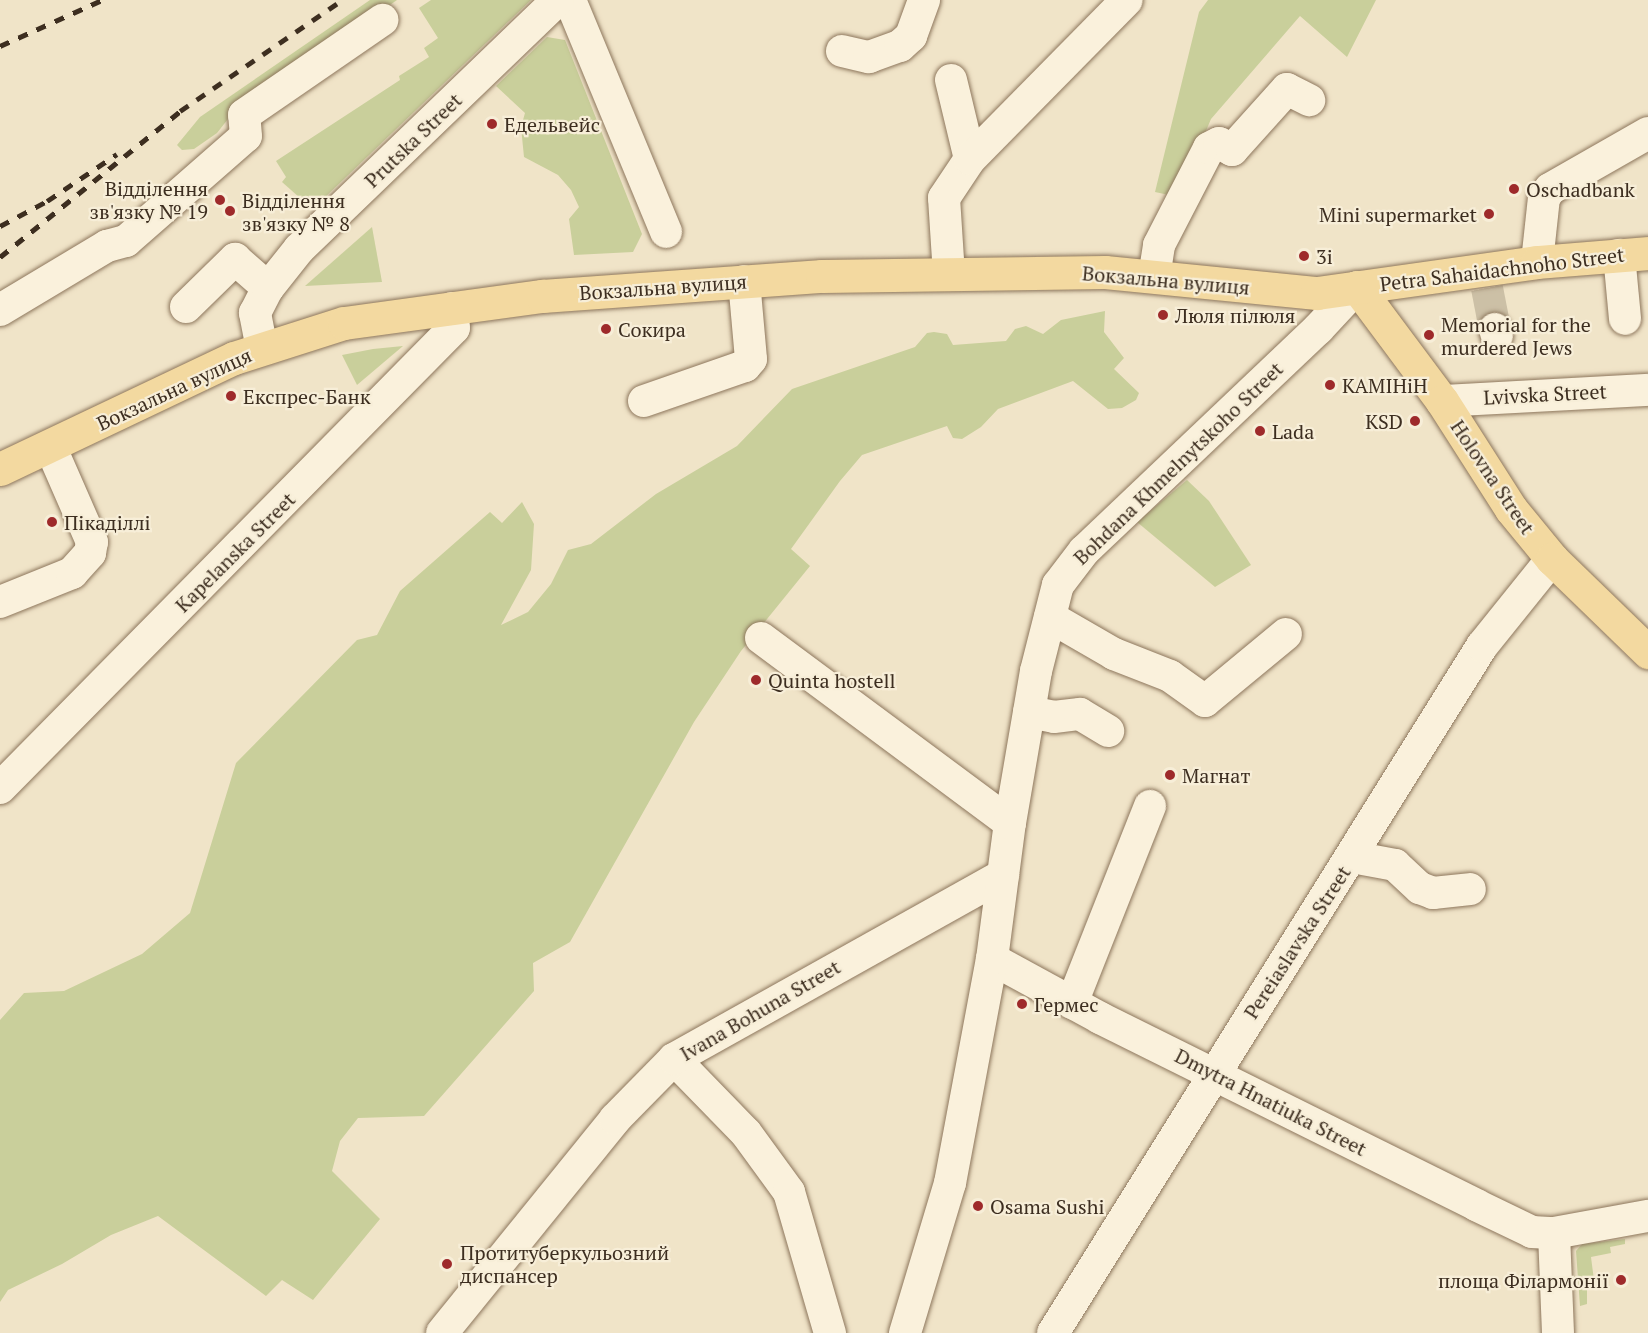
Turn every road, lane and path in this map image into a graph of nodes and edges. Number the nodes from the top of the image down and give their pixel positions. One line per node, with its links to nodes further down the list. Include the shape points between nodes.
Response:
1 (558, 0): 18 (street, Prutska Street, via 300,249)
2 (570, 0): 11 (street)
3 (924, 0): 6 (street, via 911,36 900,46 869,57)
4 (1125, 1): 10 (street)
5 (382, 20): 21 (street, via 244,116 246,136 126,242 107,246)
6 (842, 51)
7 (951, 80): 10 (street)
8 (1309, 100): 15 (street, via 1287,89 1232,150 1219,143 1209,148 1159,245)
9 (1648, 133): 13 (street, via 1550,189 1544,198)
10 (970, 159): 14 (street, via 944,198)
11 (666, 232)
12 (1633, 254): 13 (main road, Petra Sahaidachnoho Street); 22 (street)
13 (1537, 262): 17 (main road, Petra Sahaidachnoho Street, via 1485,279)
14 (948, 274): 15 (main road, Вокзальна вулиця, via 1105,272); 16 (main road, Вокзальна вулиця)
15 (1154, 276): 17 (main road, Вокзальна вулиця, via 1317,292)
16 (744, 281): 20 (main road, Вокзальна вулиця, via 542,296); 25 (street, via 752,359 745,366)
17 (1357, 287): 26 (main road, Holovna Street); 31 (street, Bohdana Khmelnytskoho Street, via 1318,329 1084,551 1058,585)
18 (268, 288): 19 (street, via 235,259); 23 (street, Prutska Street, via 255,313)
19 (186, 307)
20 (452, 308): 23 (main road, Вокзальна вулиця, via 344,323); 37 (street, Kapelanska Street, via 454,328)
21 (0, 310)
22 (1625, 319)
23 (262, 349): 27 (main road, Вокзальна вулиця, via 177,384)
24 (1648, 390): 26 (street, Lvivska Street)
25 (644, 400)
26 (1442, 401): 29 (main road, Holovna Street, via 1511,508)
27 (51, 448): 28 (main road, Вокзальна вулиця); 30 (street, via 92,542 90,553 72,573)
28 (0, 469)
29 (1552, 559): 34 (main road, Holovna Street); 40 (street, Pereiaslavska Street, via 1482,646)
30 (0, 602)
31 (1050, 617): 32 (street, via 1114,654 1170,676 1205,701); 35 (street, Bohdana Khmelnytskoho Street)
32 (1286, 634)
33 (761, 638): 39 (street)
34 (1648, 652)
35 (1029, 712): 36 (street, via 1054,717 1080,714); 39 (street, Bohdana Khmelnytskoho Street)
36 (1108, 731)
37 (0, 788)
38 (1150, 806): 44 (street)
39 (1010, 823): 41 (street, Bohdana Khmelnytskoho Street)
40 (1352, 857): 42 (street, via 1395,865 1420,888 1433,893); 46 (street, Pereiaslavska Street)
41 (1003, 875): 43 (street, Bohdana Khmelnytskoho Street); 45 (street, Ivana Bohuna Street)
42 (1470, 888)
43 (992, 959): 44 (street, Dmytra Hnatiuka Street); 51 (street, via 950,1183)
44 (1072, 1003): 46 (street, Dmytra Hnatiuka Street)
45 (674, 1059): 49 (street, Ivana Bohuna Street, via 615,1119); 50 (street, via 747,1133 789,1192)
46 (1214, 1072): 48 (street, Dmytra Hnatiuka Street, via 1532,1232); 52 (street, Pereiaslavska Street)
47 (1648, 1216): 48 (street, Dmytra Hnatiuka Street)
48 (1554, 1233): 53 (street)
49 (442, 1333)
50 (830, 1333)
51 (905, 1333)
52 (1053, 1333)
53 (1558, 1333)

